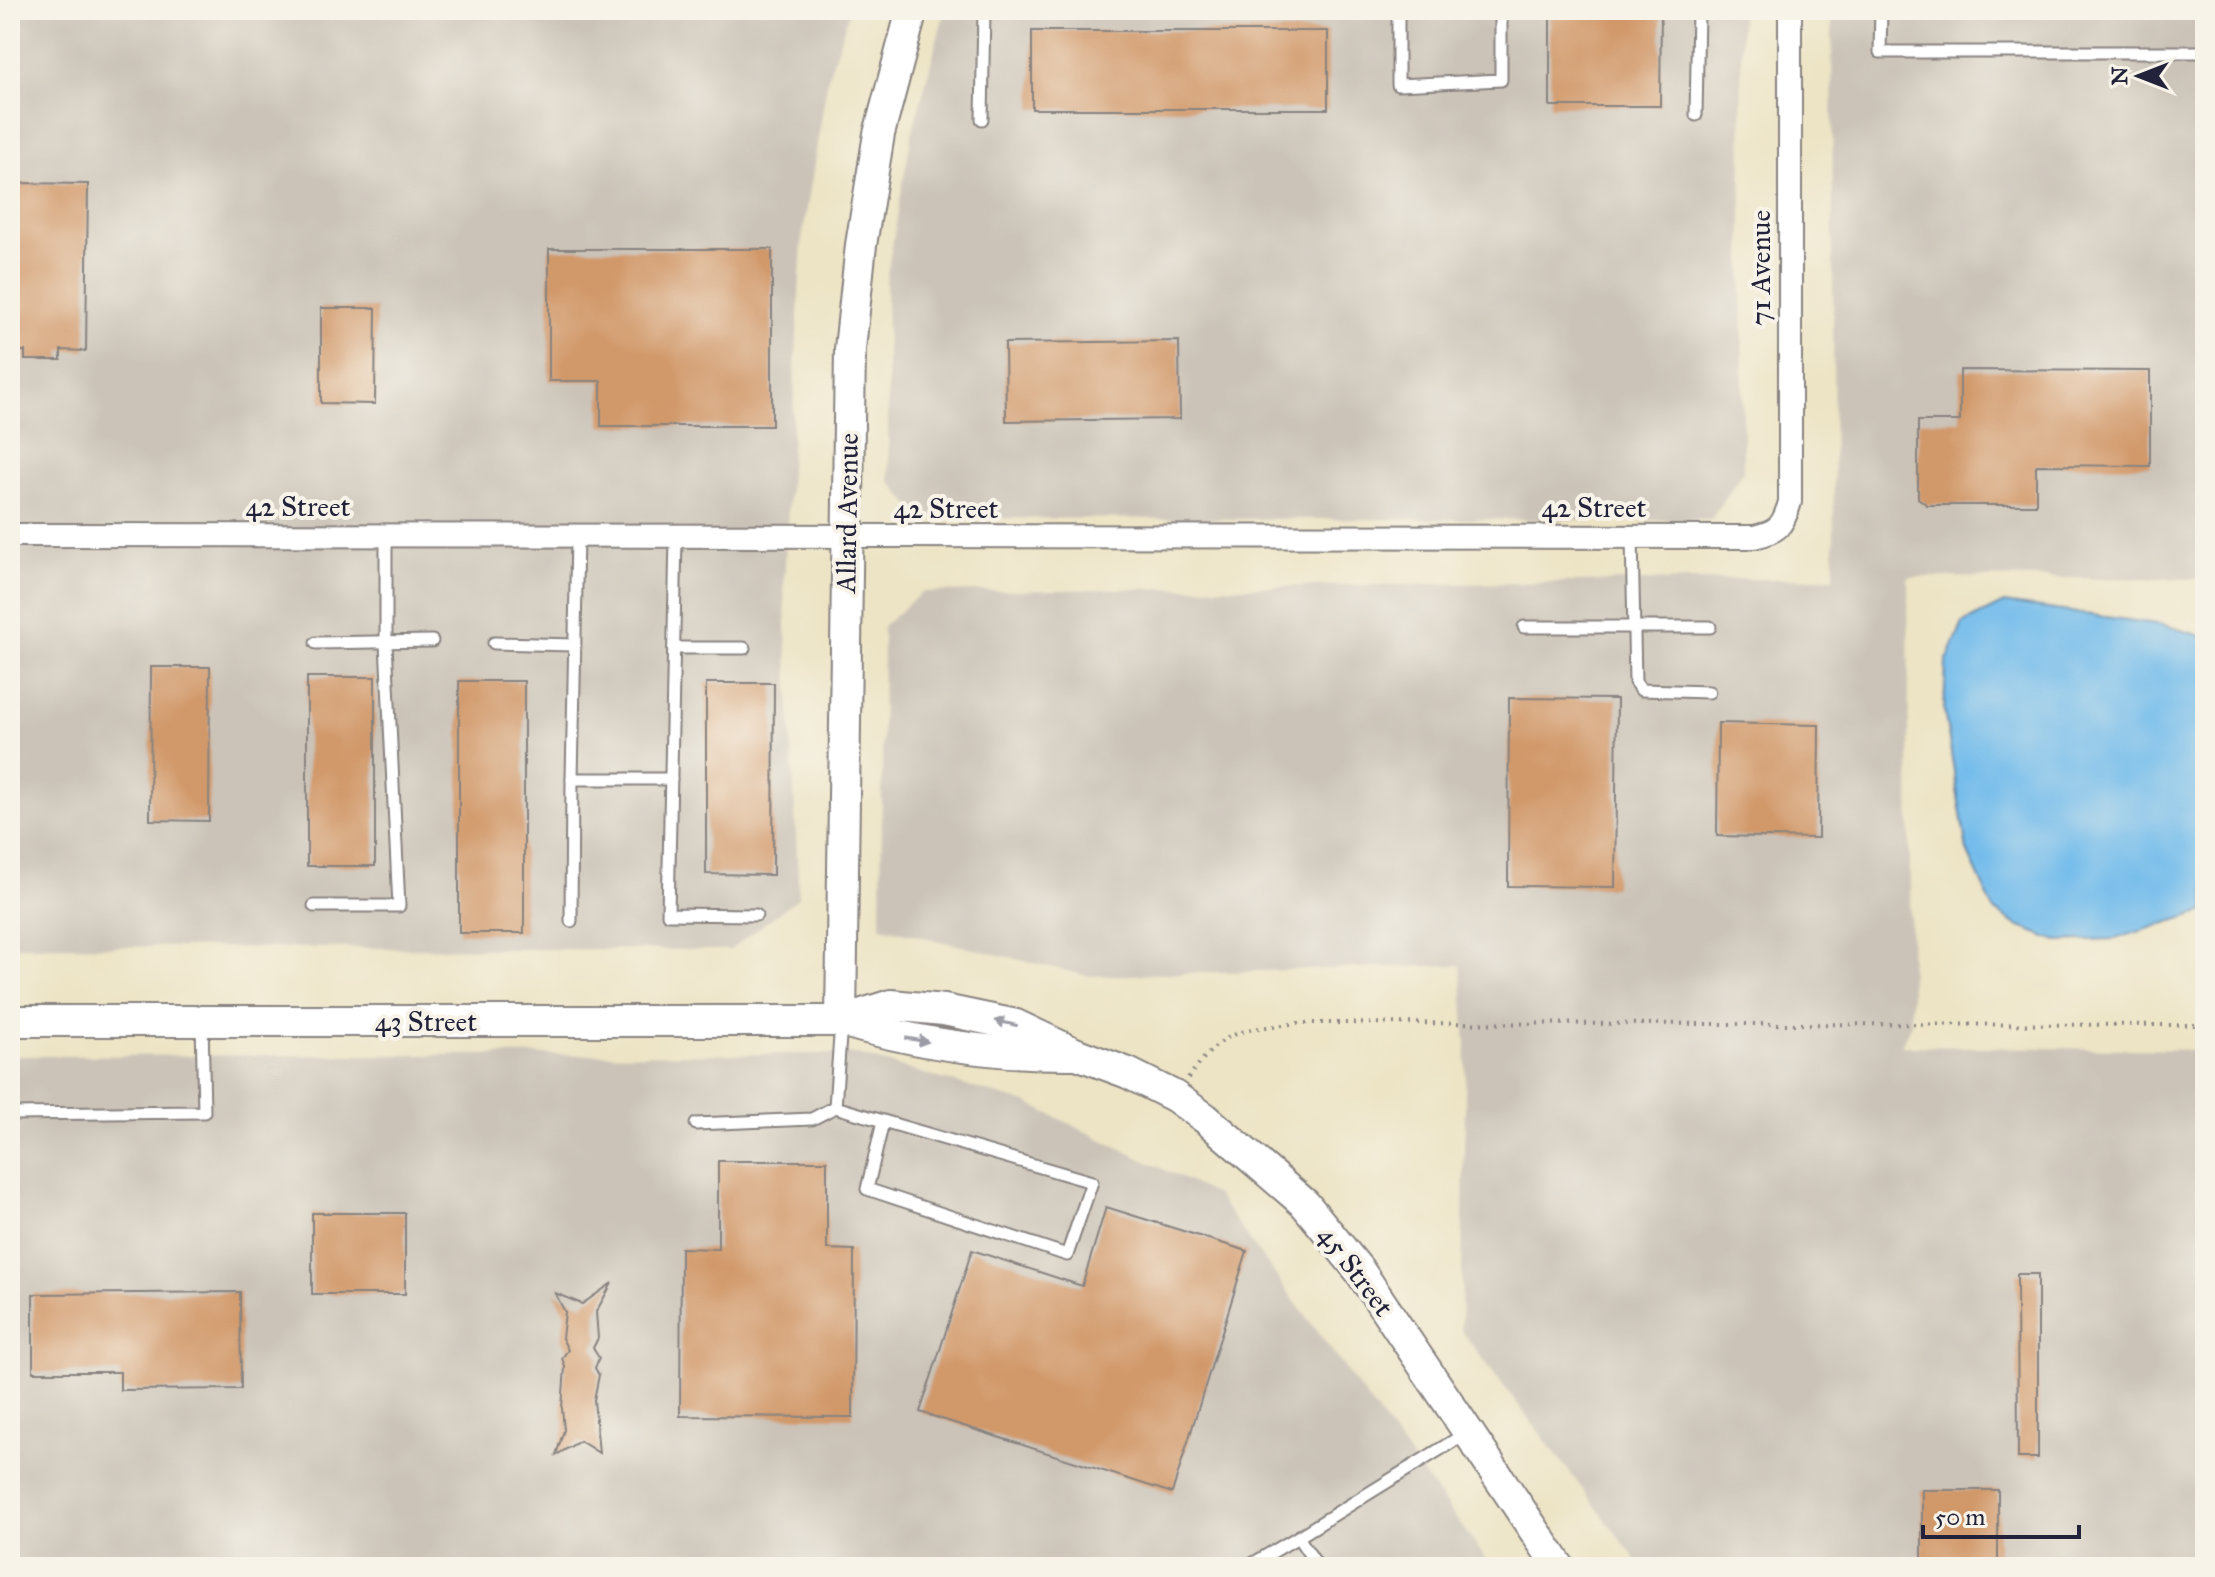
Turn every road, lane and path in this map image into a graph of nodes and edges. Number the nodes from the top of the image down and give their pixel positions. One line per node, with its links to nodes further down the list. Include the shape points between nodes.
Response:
1 (912, 10): 17 (main road, Allard Avenue, via 879,134 861,245 850,349)
2 (984, 10): 10 (lane)
3 (1398, 10): 4 (lane, via 1398,85 1501,80)
4 (1501, 10)
5 (1698, 10): 9 (lane)
6 (1790, 10): 11 (street, 71 Avenue, via 1790,502)
7 (1881, 10): 8 (lane, via 1880,52)
8 (2205, 52)
9 (1696, 115)
10 (982, 119)
11 (1783, 526): 16 (street, 42 Street, via 1754,537)
12 (10, 535): 13 (street, 42 Street)
13 (386, 536): 14 (street, 42 Street); 23 (lane)
14 (577, 537): 15 (street, 42 Street); 25 (lane)
15 (676, 537): 17 (street, 42 Street); 26 (lane)
16 (1632, 537): 17 (street, 42 Street); 19 (lane)
17 (846, 538): 36 (main road, Allard Avenue)
18 (1524, 627): 19 (lane)
19 (1634, 627): 20 (lane); 28 (lane, via 1635,682 1641,690)
20 (1710, 627)
21 (432, 641): 23 (lane)
22 (316, 643): 23 (lane)
23 (386, 643): 31 (lane, via 399,906)
24 (494, 643): 25 (lane)
25 (573, 645): 29 (lane)
26 (674, 648): 27 (lane); 30 (lane)
27 (744, 648)
28 (1709, 692)
29 (572, 779): 30 (lane); 33 (lane)
30 (671, 779): 32 (lane, via 668,914)
31 (314, 906)
32 (756, 915)
33 (571, 921)
34 (10, 1021): 35 (main road, 43 Street)
35 (202, 1021): 36 (main road, 43 Street); 40 (lane, via 204,1112)
36 (841, 1021): 38 (main road, 45 Street, via 891,1005 1016,1025); 39 (lane)
37 (2205, 1025): 38 (path, via 1298,1023 1244,1030 1212,1046)
38 (1174, 1096): 43 (main road, 45 Street, via 1305,1204 1359,1270)
39 (835, 1107): 41 (lane); 42 (lane, via 812,1119)
40 (10, 1114)
41 (883, 1122): 41 (lane, via 1092,1182 1067,1255 867,1189)
42 (696, 1124)
43 (1468, 1431): 44 (lane); 47 (main road, 45 Street)
44 (1298, 1537): 45 (lane); 46 (lane)
45 (1247, 1567)
46 (1318, 1567)
47 (1559, 1567)

